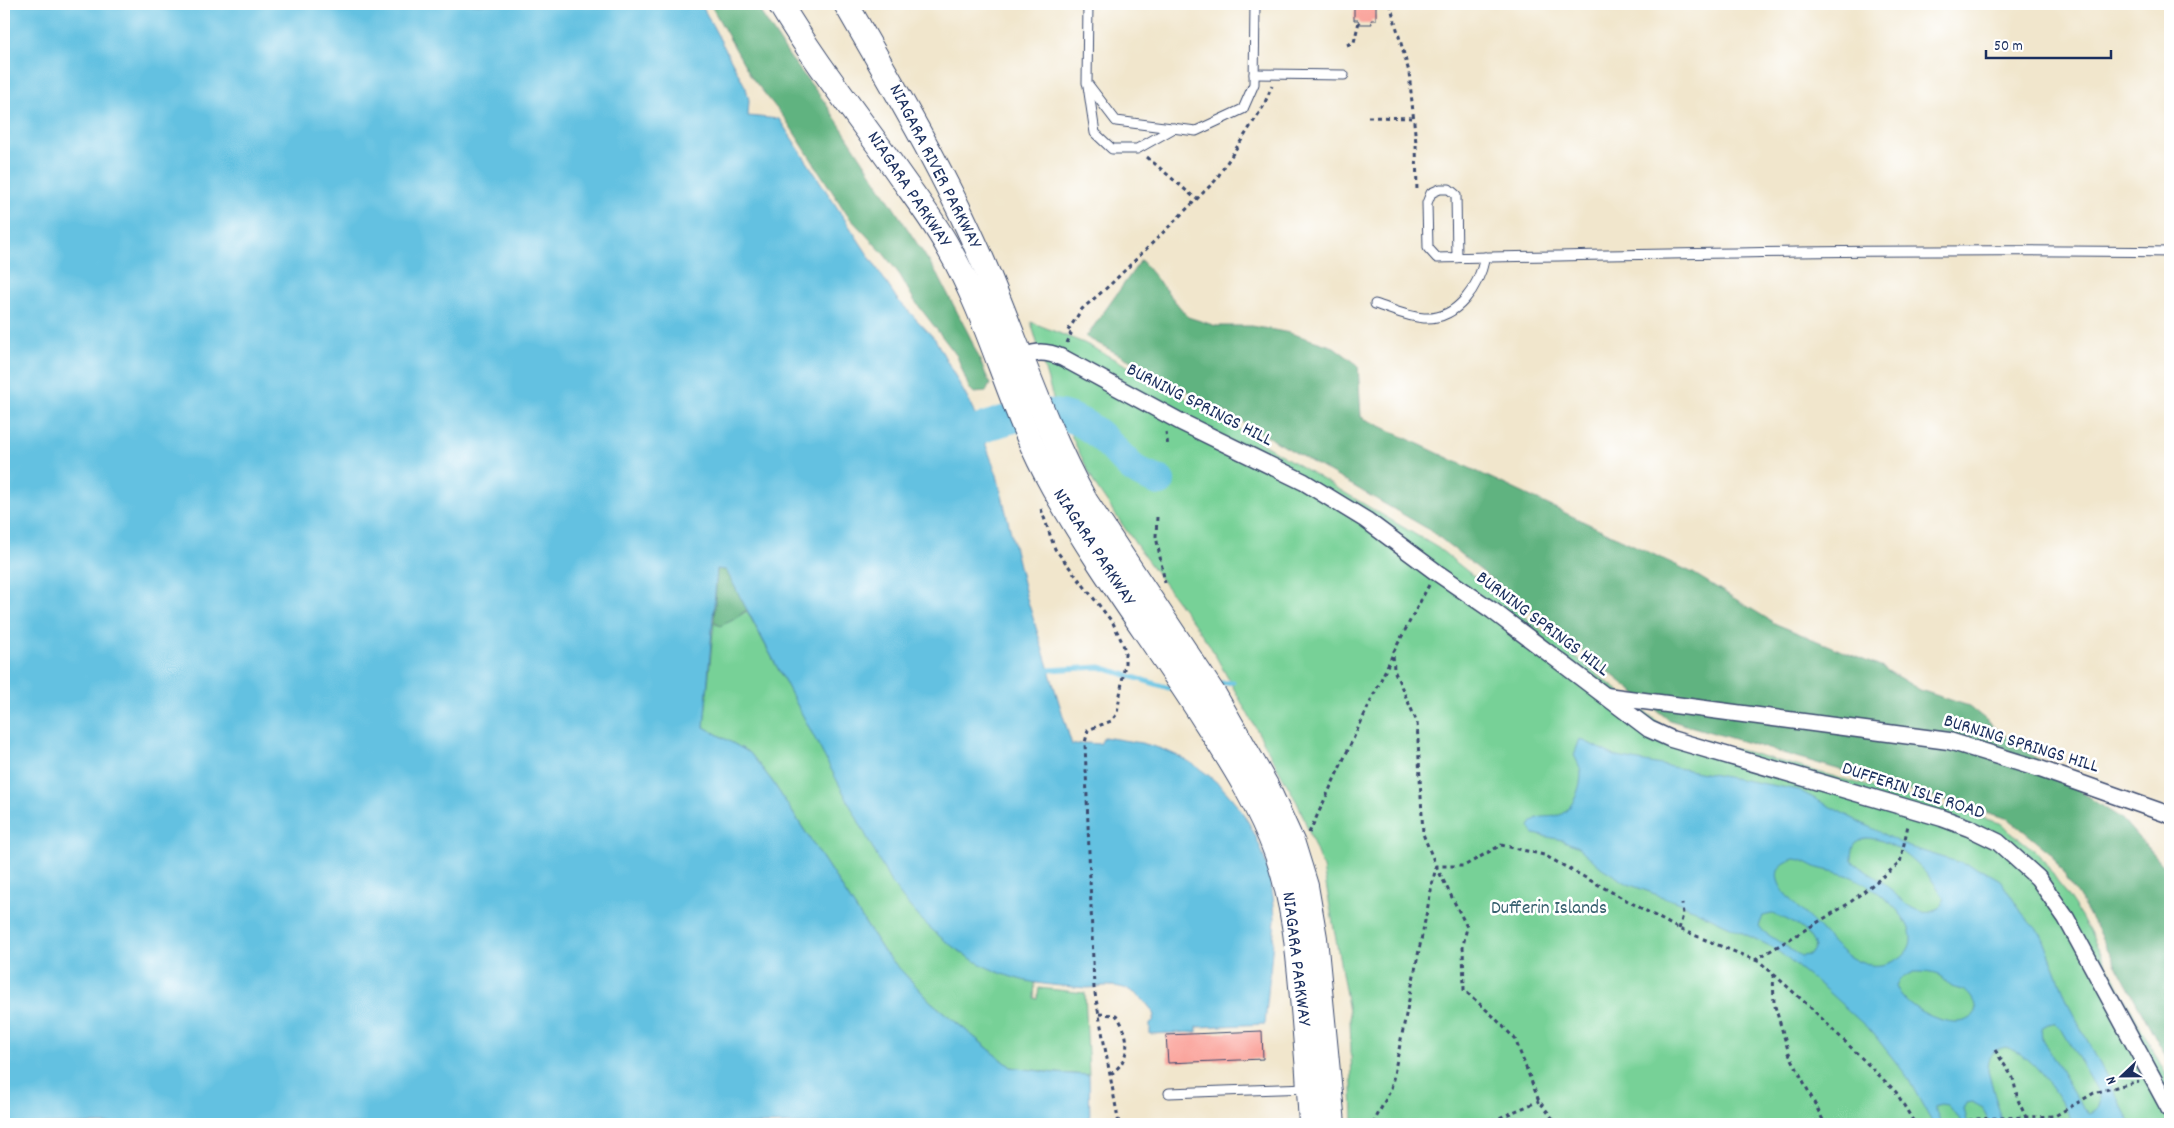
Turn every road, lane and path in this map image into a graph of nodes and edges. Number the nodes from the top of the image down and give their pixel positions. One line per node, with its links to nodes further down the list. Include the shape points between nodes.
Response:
1 (780, 4): 23 (main road, NIAGARA PARKWAY, via 949,248)
2 (846, 4): 23 (main road, NIAGARA RIVER PARKWAY, via 964,219)
3 (1088, 4): 10 (lane)
4 (1255, 4): 8 (lane)
5 (1390, 4): 13 (path, via 1409,72)
6 (1359, 22): 7 (path, via 1354,42)
7 (1347, 45)
8 (1254, 74): 9 (lane); 14 (lane, via 1254,84 1243,109 1196,131)
9 (1344, 75)
10 (1087, 83): 14 (lane, via 1116,120); 15 (lane, via 1095,133 1112,149)
11 (1272, 86): 16 (path, via 1263,107 1215,181)
12 (1368, 117): 13 (path)
13 (1414, 118): 17 (path)
14 (1174, 128): 15 (lane)
15 (1137, 149): 16 (path)
16 (1196, 199): 22 (path, via 1082,309 1068,332 1071,334)
17 (1418, 199)
18 (2170, 252): 19 (lane, via 2000,250)
19 (1485, 257): 20 (lane); 21 (lane, via 1470,294 1447,314 1424,318 1409,316)
20 (1457, 258): 20 (lane, via 1456,195 1449,189 1440,189 1431,193 1427,203 1428,248 1436,258)
21 (1375, 304)
22 (1066, 342)
23 (1010, 369): 24 (main road, NIAGARA RIVER PARKWAY); 25 (main road, NIAGARA PARKWAY); 28 (street, BURNING SPRINGS HILL, via 1044,352 1063,358 1181,422 1304,482 1366,520)
24 (1034, 392): 25 (main road, NIAGARA PARKWAY)
25 (1049, 457): 32 (main road, NIAGARA PARKWAY, via 1081,533 1180,662)
26 (1039, 503): 41 (path, via 1055,549 1119,633 1126,652 1115,717 1088,730 1085,743 1094,988)
27 (1156, 517): 29 (path)
28 (1436, 572): 30 (path); 31 (street, BURNING SPRINGS HILL)
29 (1163, 576)
30 (1393, 653): 35 (path); 36 (path, via 1394,670 1417,722 1423,834)
31 (1604, 696): 33 (street, DUFFERIN ISLE ROAD, via 1649,729 1671,739); 34 (street, BURNING SPRINGS HILL, via 1949,741)
32 (1205, 701): 45 (main road, NIAGARA PARKWAY, via 1254,803 1281,869 1299,962); 52 (main road, NIAGARA PARKWAY, via 1277,806 1306,886 1321,990)
33 (1912, 809): 39 (path, via 1900,863 1848,904); 44 (street, DUFFERIN ISLE ROAD, via 1969,828 1998,842 2038,878 2066,918)
34 (2170, 815)
35 (1306, 841)
36 (1436, 866): 38 (path, via 1464,866 1501,846 1544,855); 47 (path, via 1468,927 1463,946 1464,990 1515,1039); 53 (path, via 1391,1089)
37 (1682, 904): 38 (path)
38 (1679, 929): 39 (path)
39 (1755, 960): 40 (path)
40 (1773, 974): 56 (path, via 1774,1002 1789,1053); 57 (path, via 1896,1092)
41 (1099, 1014): 43 (path); 43 (path, via 1116,1015 1124,1026 1127,1046 1123,1061)
42 (1995, 1050): 49 (path, via 2013,1078)
43 (1110, 1076): 50 (path)
44 (2152, 1077): 48 (street, DUFFERIN ISLE ROAD); 49 (path, via 2094,1093 2055,1116)
45 (1309, 1088): 46 (lane); 51 (main road, NIAGARA PARKWAY)
46 (1170, 1092)
47 (1539, 1101): 54 (path); 55 (path)
48 (2170, 1110)
49 (2025, 1118): 58 (path, via 1974,1119); 59 (path)
50 (1119, 1124)
51 (1311, 1124)
52 (1333, 1124)
53 (1373, 1124)
54 (1485, 1124)
55 (1557, 1124)
56 (1824, 1124)
57 (1915, 1124)
58 (1953, 1124)
59 (2029, 1124)

